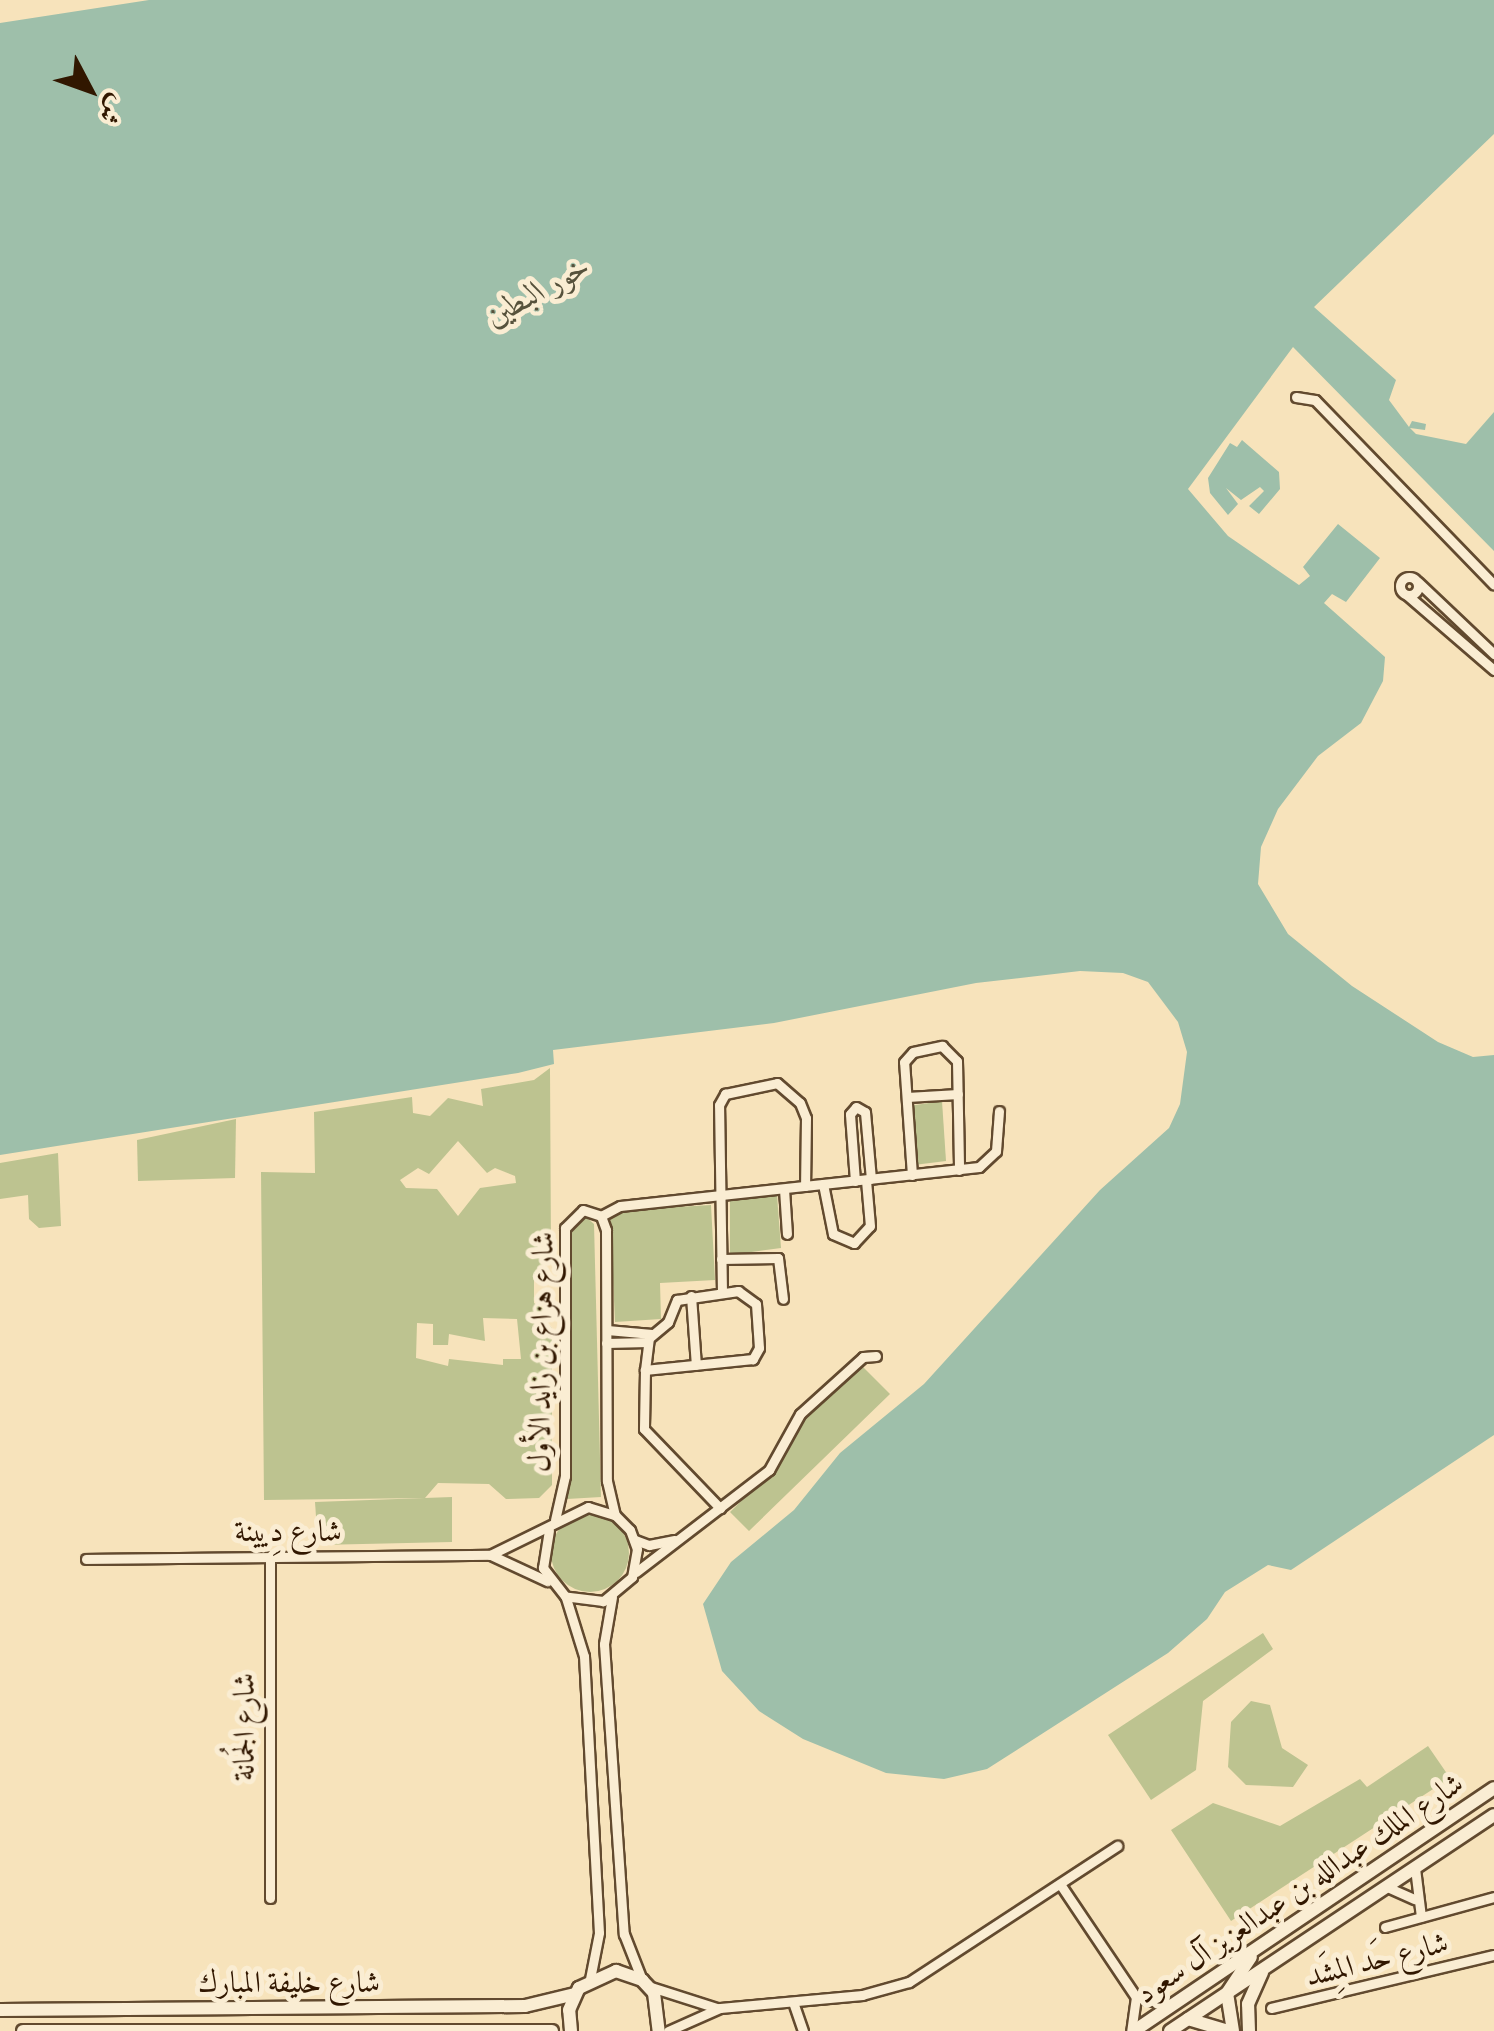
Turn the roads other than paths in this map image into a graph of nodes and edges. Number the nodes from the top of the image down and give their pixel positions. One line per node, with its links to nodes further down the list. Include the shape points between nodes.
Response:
1 (1296, 396): 3 (street, via 1314,400)
2 (1418, 582): 4 (street, via 1416,593); 4 (street, via 1402,580); 5 (street)
3 (1494, 585)
4 (1407, 595): 5 (street)
5 (1491, 658)
6 (958, 1094): 7 (street); 7 (street, via 956,1056 942,1046 907,1056); 9 (street)
7 (907, 1096): 10 (street)
8 (999, 1110): 9 (street, via 993,1156)
9 (959, 1170): 10 (street)
10 (912, 1175): 11 (street)
11 (864, 1180): 11 (street, via 864,1112 856,1106 850,1114); 12 (street); 12 (street, via 870,1226 854,1243 833,1234)
12 (823, 1184): 13 (street)
13 (805, 1186): 14 (street); 15 (street, via 805,1110 772,1083 719,1101)
14 (784, 1188): 15 (street); 17 (street)
15 (720, 1195): 16 (street, via 615,1206); 18 (street)
16 (601, 1216): 22 (street, شارع هزاع بن زايد الأول); 30 (street, شارع هزاع بن زايد الأول, via 578,1210 564,1228 566,1476)
17 (787, 1234)
18 (721, 1259): 19 (street); 21 (street, via 778,1258)
19 (722, 1293): 20 (street); 26 (street, via 742,1292 754,1300 758,1354)
20 (691, 1296): 23 (street, via 677,1300 668,1322); 26 (street)
21 (783, 1299)
22 (606, 1330): 23 (street); 24 (street, شارع هزاع بن زايد الأول)
23 (650, 1338): 24 (street); 27 (street)
24 (606, 1343): 29 (street, شارع هزاع بن زايد الأول, via 607,1481)
25 (876, 1356): 28 (street, via 862,1357 800,1414 772,1467)
26 (696, 1366): 27 (street)
27 (646, 1370): 28 (street, via 644,1429)
28 (720, 1508): 32 (street)
29 (615, 1514): 30 (street, via 578,1508); 31 (street)
30 (551, 1526): 34 (street, شارع دِيينة); 39 (street, via 542,1558)
31 (635, 1540): 33 (street); 38 (street)
32 (674, 1540): 33 (street); 35 (street)
33 (655, 1545): 35 (street)
34 (490, 1556): 36 (street, شارع دِيينة); 39 (street, شارع دِيينة)
35 (659, 1556): 38 (street)
36 (270, 1557): 37 (street, شارع دِيينة); 49 (street, شارع الجُمانة)
37 (86, 1559)
38 (632, 1576): 41 (street)
39 (552, 1585): 40 (street)
40 (565, 1596): 41 (street, via 593,1602); 56 (street, via 584,1656 599,1933)
41 (612, 1597): 57 (street, via 604,1644 624,1934)
42 (1494, 1788): 53 (main road, شارع الملك عبدالله بن عبدالعزيز آل سعود)
43 (1494, 1815): 45 (main road, شارع الملك عبدالله بن عبدالعزيز آل سعود)
44 (1117, 1846): 46 (street)
45 (1415, 1868): 47 (main road, شارع الملك عبدالله بن عبدالعزيز آل سعود); 50 (street)
46 (1060, 1884): 60 (street); 61 (street, via 909,1982 878,1993)
47 (1387, 1887): 50 (street); 55 (main road, شارع الملك عبدالله بن عبدالعزيز آل سعود)
48 (1494, 1897): 51 (street)
49 (270, 1898)
50 (1414, 1899): 51 (street)
51 (1422, 1917): 52 (street)
52 (1385, 1926)
53 (1266, 1941): 58 (main road); 62 (main road, شارع الملك عبدالله بن عبدالعزيز آل سعود)
54 (1494, 1956): 64 (street, شارع حَد المِشَد)
55 (1265, 1968): 58 (main road, شارع الملك عبدالله بن عبدالعزيز آل سعود); 79 (main road, via 1248,2004)
56 (590, 1979): 57 (main road, via 616,1971); 59 (main road)
57 (645, 1982): 63 (street); 73 (main road, via 658,2002)
58 (1226, 1993): 66 (main road, شارع الملك عبدالله بن عبدالعزيز آل سعود); 78 (main road)
59 (576, 1994): 65 (main road, شارع خليفة المبارك, via 536,2006); 72 (main road)
60 (1136, 1997): 62 (street); 76 (street)
61 (793, 2002): 63 (street); 75 (street)
62 (1171, 2005): 76 (main road, شارع الملك عبدالله بن عبدالعزيز آل سعود)
63 (720, 2008): 74 (street)
64 (1272, 2008)
65 (0, 2010)
66 (1188, 2019): 77 (main road, شارع الملك عبدالله بن عبدالعزيز آل سعود); 78 (main road)
67 (174, 2030): 70 (main road, شارع خليفة المبارك); 71 (main road, شارع خليفة المبارك)
68 (23, 2031): 69 (main road, شارع خليفة المبارك)
69 (52, 2031): 70 (main road, شارع خليفة المبارك)
70 (141, 2031)
71 (552, 2031)
72 (571, 2031)
73 (659, 2031)
74 (668, 2031)
75 (804, 2031)
76 (1133, 2031)
77 (1170, 2031)
78 (1230, 2031)
79 (1249, 2031)

